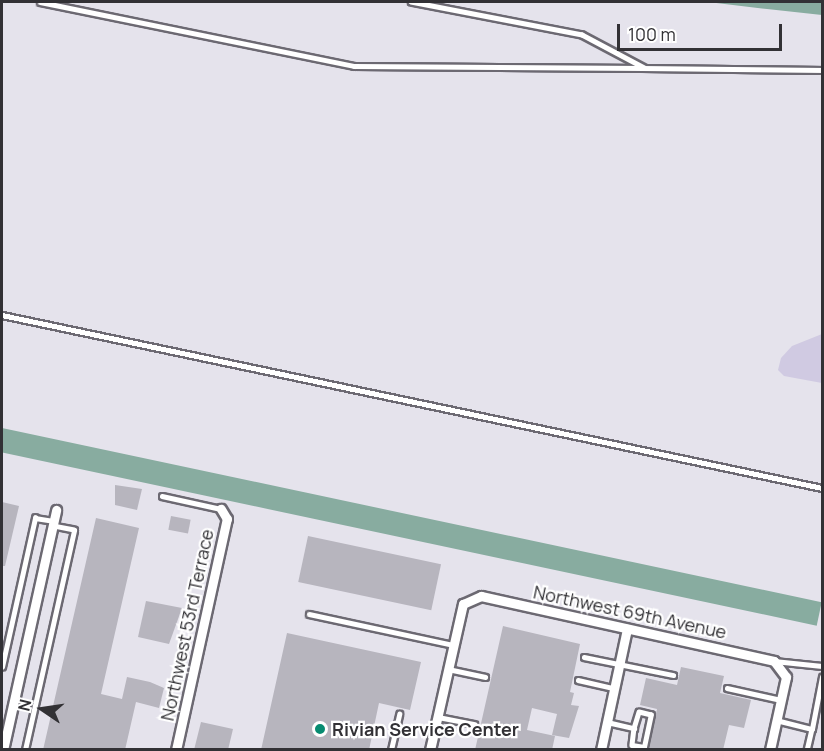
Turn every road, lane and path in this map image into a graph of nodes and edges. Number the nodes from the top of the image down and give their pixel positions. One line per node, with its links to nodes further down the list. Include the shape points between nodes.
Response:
1 (40, 2): 3 (lane, via 354,66)
2 (411, 2): 3 (lane, via 582,35)
3 (644, 68): 4 (lane)
4 (822, 70)
5 (2, 315): 6 (lane)
6 (822, 488)
7 (162, 496): 8 (lane)
8 (221, 509): 37 (street, Northwest 53rd Terrace, via 227,519)
9 (56, 510): 10 (street)
10 (53, 523): 18 (lane, via 35,518); 35 (street); 36 (lane, via 75,530)
11 (309, 614): 13 (lane)
12 (627, 629): 13 (street, Northwest 69th Avenue, via 481,596 469,598 463,604); 15 (street, Northwest 69th Avenue); 16 (street)
13 (454, 645): 19 (street)
14 (584, 657): 16 (lane)
15 (774, 661): 17 (lane); 26 (street, Northwest 69th Avenue, via 786,676)
16 (620, 664): 20 (lane); 24 (street)
17 (822, 666)
18 (2, 667)
19 (448, 669): 21 (lane); 28 (street)
20 (673, 675)
21 (485, 677)
22 (822, 678): 33 (lane)
23 (578, 680): 24 (lane)
24 (614, 688): 30 (street)
25 (727, 688): 26 (lane)
26 (781, 700): 29 (street)
27 (399, 714): 38 (lane)
28 (438, 717): 31 (lane); 34 (street)
29 (776, 720): 33 (lane); 40 (street)
30 (607, 722): 32 (lane); 39 (street)
31 (474, 724)
32 (634, 728): 32 (lane, via 632,745 644,747 651,715 639,712)
33 (812, 729): 41 (lane)
34 (431, 749)
35 (3, 750)
36 (25, 750)
37 (176, 750)
38 (390, 750)
39 (601, 750)
40 (770, 750)
41 (807, 750)

